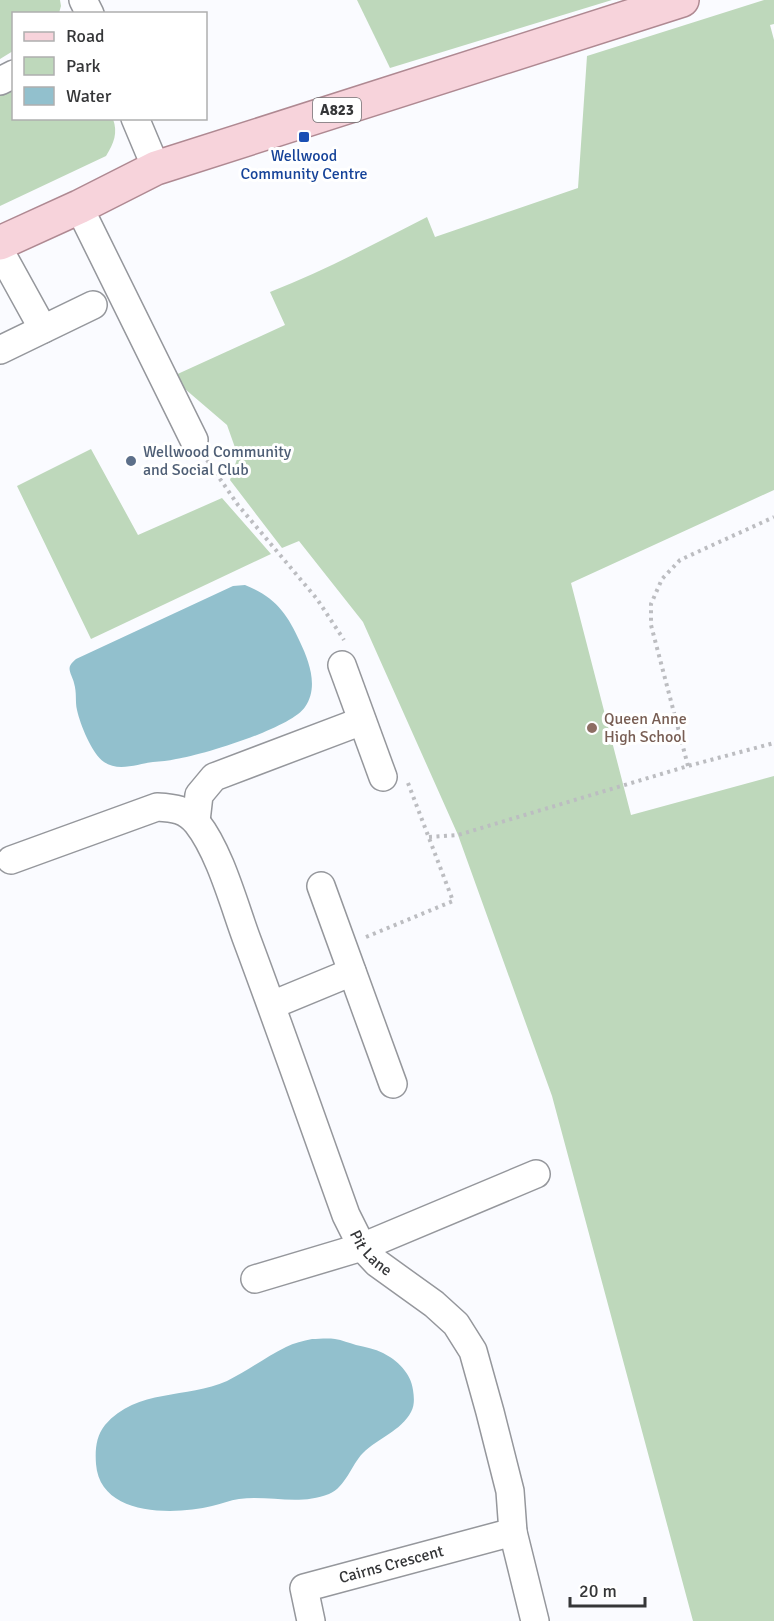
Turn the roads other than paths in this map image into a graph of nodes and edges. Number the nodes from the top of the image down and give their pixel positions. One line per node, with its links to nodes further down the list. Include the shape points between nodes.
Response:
1 (682, 0): 3 (main road, A823)
2 (136, 120): 3 (street)
3 (156, 168): 4 (main road, A823)
4 (79, 207): 5 (main road, A823); 10 (street)
5 (0, 243)
6 (0, 251): 8 (street)
7 (93, 305): 8 (street)
8 (43, 329): 9 (street)
9 (0, 350)
10 (194, 440)
11 (342, 665): 12 (street)
12 (362, 721): 13 (street); 14 (street, via 214,777 199,795)
13 (383, 777)
14 (196, 821): 15 (street, via 179,808 157,807); 18 (street, Pit Lane, via 218,862)
15 (11, 860)
16 (321, 886): 17 (street)
17 (352, 972): 18 (street); 19 (street)
18 (272, 1005): 21 (street, Pit Lane, via 346,1215)
19 (393, 1084)
20 (536, 1174): 21 (street)
21 (362, 1247): 22 (street); 23 (street, Pit Lane, via 456,1324 473,1351 510,1491)
22 (255, 1280)
23 (513, 1532): 24 (street, Cairns Crescent, via 304,1588); 25 (street, Pit Lane)
24 (311, 1621)
25 (535, 1621)

